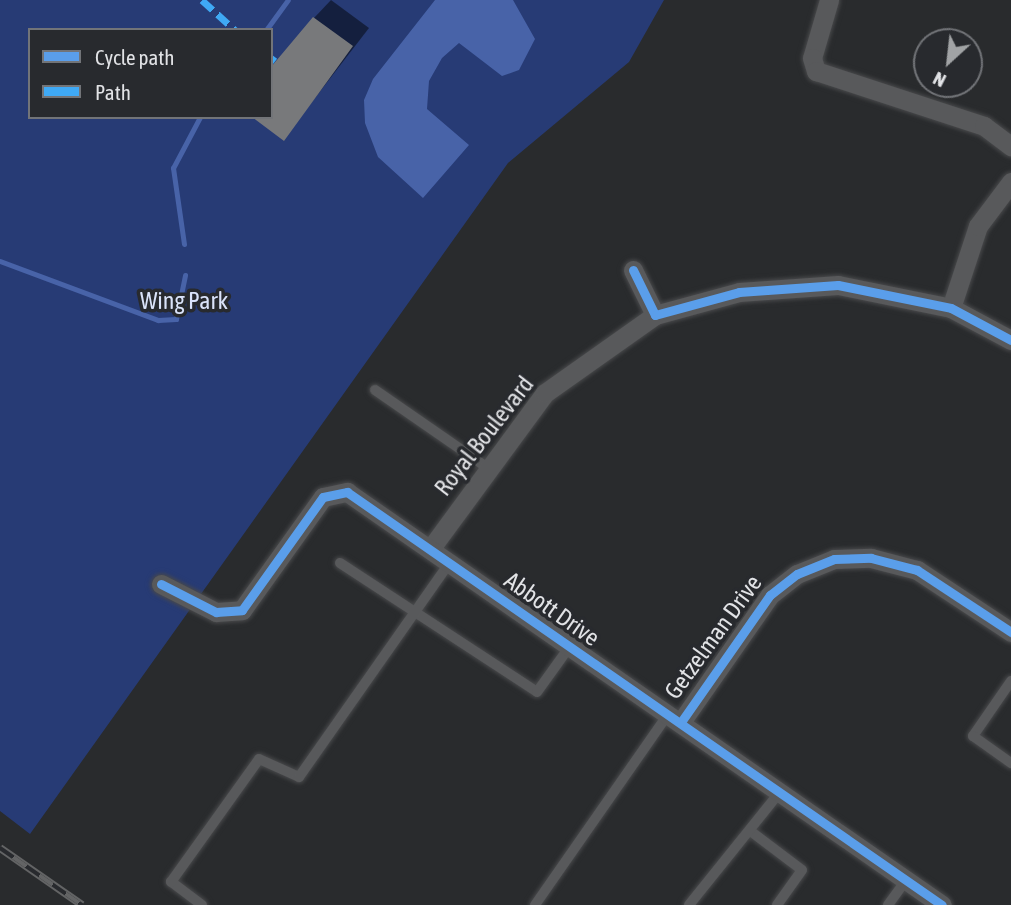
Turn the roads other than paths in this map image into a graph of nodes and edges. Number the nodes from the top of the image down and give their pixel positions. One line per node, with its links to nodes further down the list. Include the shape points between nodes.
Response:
1 (829, 0): 2 (street, via 812,58 816,71 984,126)
2 (1011, 146)
3 (1011, 182): 5 (street, via 986,211)
4 (633, 270): 6 (street)
5 (951, 308): 6 (street, Royal Boulevard, via 877,289 788,285); 7 (street, Royal Boulevard)
6 (655, 315): 9 (street, Royal Boulevard, via 545,393)
7 (1011, 340)
8 (375, 390): 9 (lane)
9 (486, 467): 10 (street, Royal Boulevard)
10 (431, 548): 11 (street, Abbott Drive); 13 (street, Abbott Drive, via 360,499 334,491 242,610 216,612)
11 (450, 561): 14 (lane); 16 (street, Abbott Drive)
12 (340, 563): 14 (lane)
13 (161, 584)
14 (415, 612): 16 (lane, via 537,692); 23 (lane, via 299,777 259,759 171,882)
15 (1011, 632): 18 (street, Getzelman Drive, via 917,570 871,558 834,559 797,574 769,595)
16 (570, 645): 18 (street, Abbott Drive)
17 (1011, 681): 19 (lane, via 972,736)
18 (675, 718): 20 (street, Abbott Drive); 24 (lane)
19 (1011, 763)
20 (780, 792): 21 (lane); 22 (street, Abbott Drive)
21 (753, 833): 25 (lane); 26 (lane, via 802,870)
22 (906, 880): 27 (lane); 28 (street, Abbott Drive)
23 (202, 905)
24 (535, 905)
25 (690, 905)
26 (776, 905)
27 (888, 905)
28 (942, 905)

